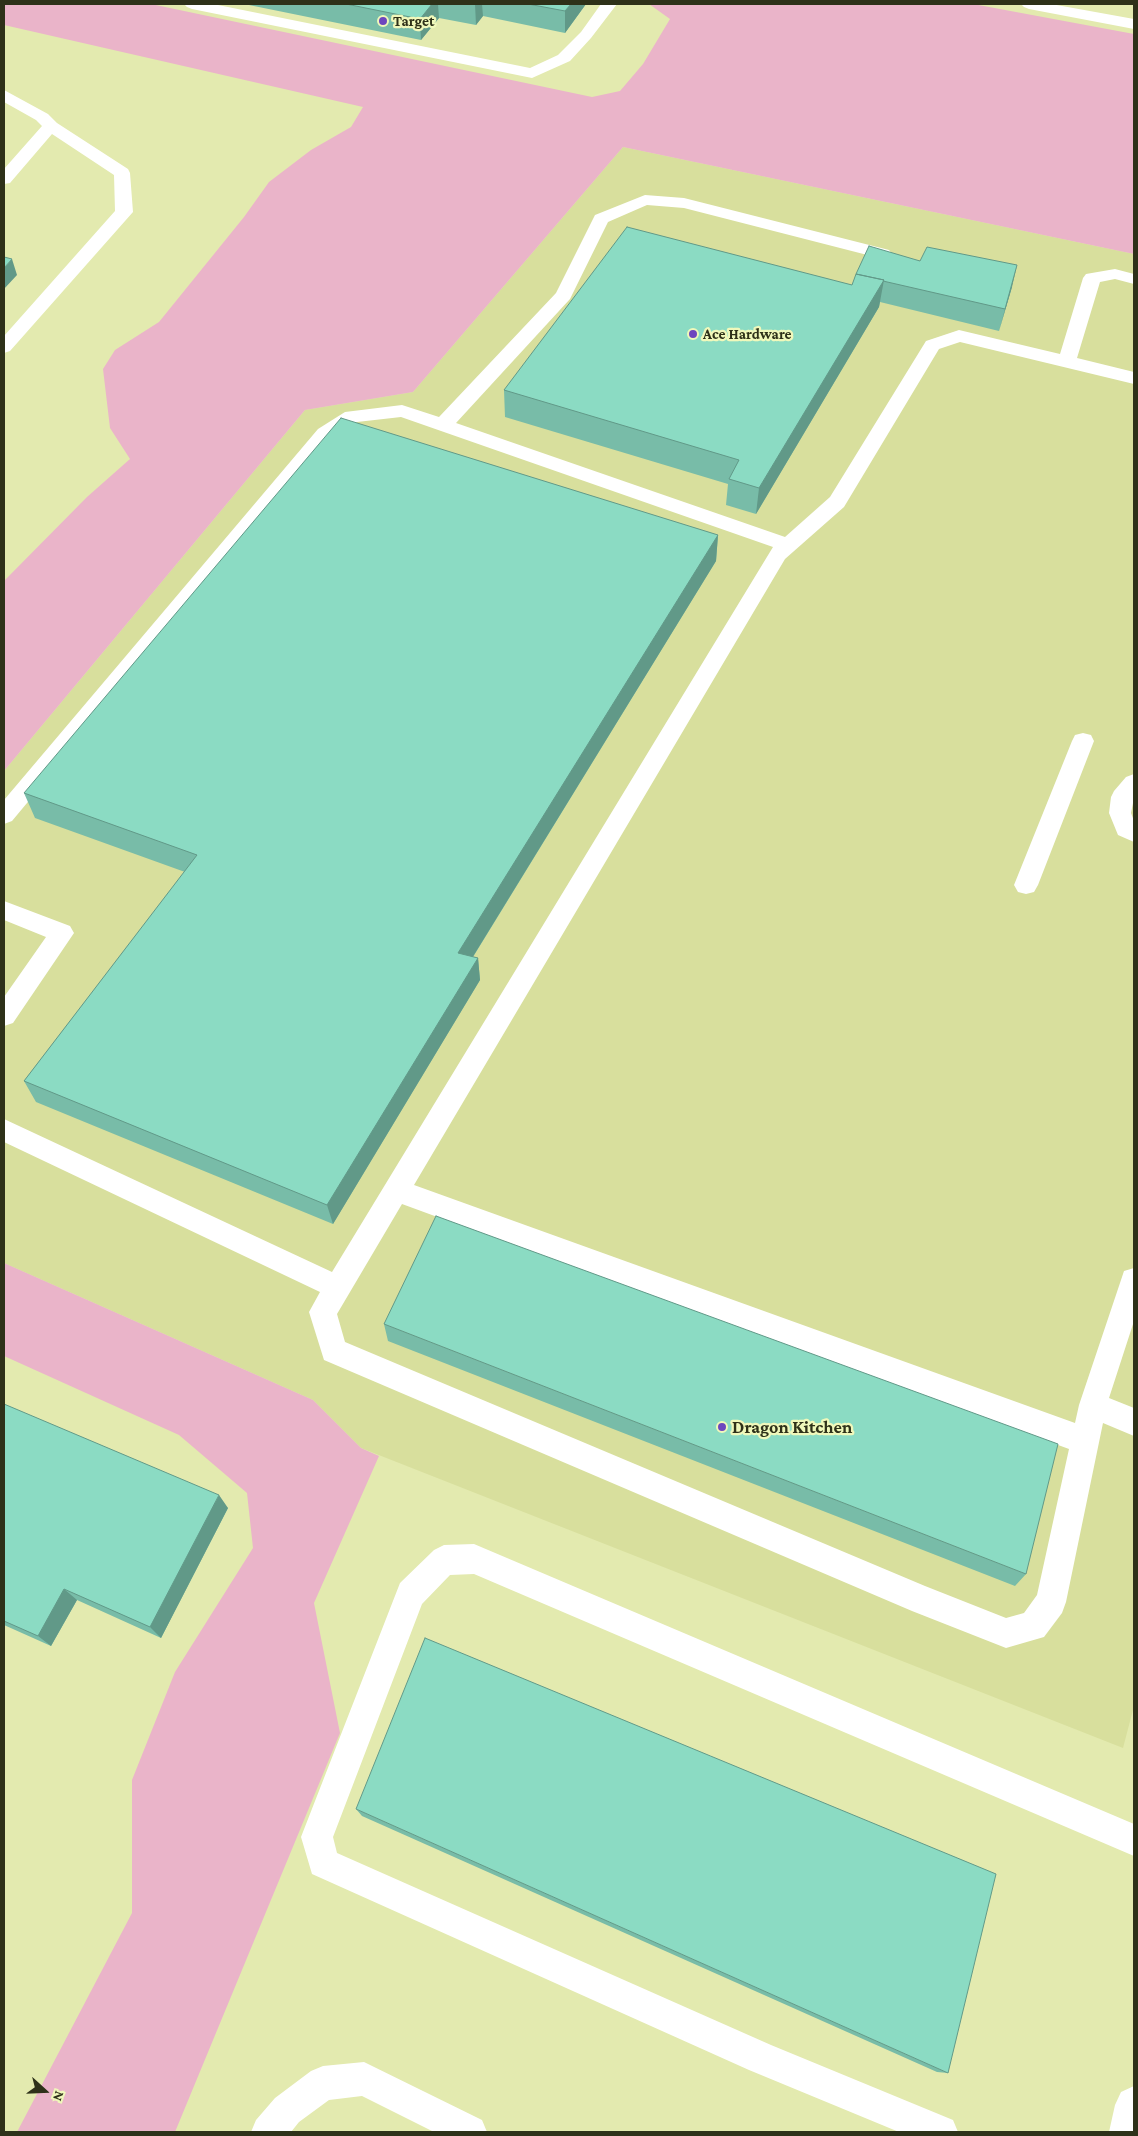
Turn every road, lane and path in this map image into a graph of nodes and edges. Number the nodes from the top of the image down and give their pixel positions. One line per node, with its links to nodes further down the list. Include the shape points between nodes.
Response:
1 (192, 4): 2 (lane, via 532,72 564,58)
2 (609, 4)
3 (1029, 4): 4 (lane)
4 (1134, 24)
5 (4, 95): 6 (lane, via 42,117)
6 (51, 126): 7 (lane); 10 (lane, via 122,173 124,212)
7 (4, 178)
8 (882, 254): 13 (lane, via 684,203 645,200 601,218 564,295)
9 (1134, 279): 11 (lane, via 1115,274 1092,278)
10 (4, 347)
11 (1067, 361): 12 (lane); 14 (lane, via 959,336 932,345 837,502)
12 (1134, 378)
13 (443, 425): 14 (lane); 17 (lane, via 402,411 352,416 325,433)
14 (788, 545): 23 (lane, via 767,571)
15 (1083, 741): 19 (lane)
16 (1134, 783): 18 (lane, via 1122,797 1120,813 1126,829)
17 (4, 815)
18 (1134, 833)
19 (1026, 885)
20 (4, 910): 21 (lane, via 62,933)
21 (4, 1016)
22 (4, 1130): 25 (lane)
23 (396, 1190): 25 (lane); 28 (lane)
24 (1134, 1280): 26 (lane)
25 (337, 1286): 28 (lane, via 323,1312 334,1351 913,1596 1006,1632 1033,1626 1051,1602)
26 (1093, 1405): 27 (lane); 28 (lane)
27 (1134, 1422)
28 (1086, 1441)
29 (1134, 1840): 33 (lane, via 474,1559 444,1560 411,1594 317,1837 323,1864 761,2058)
30 (1134, 2105): 34 (main road)
31 (268, 2132): 32 (lane, via 287,2110 323,2083 364,2079)
32 (470, 2132)
33 (941, 2132)
34 (1128, 2132)

